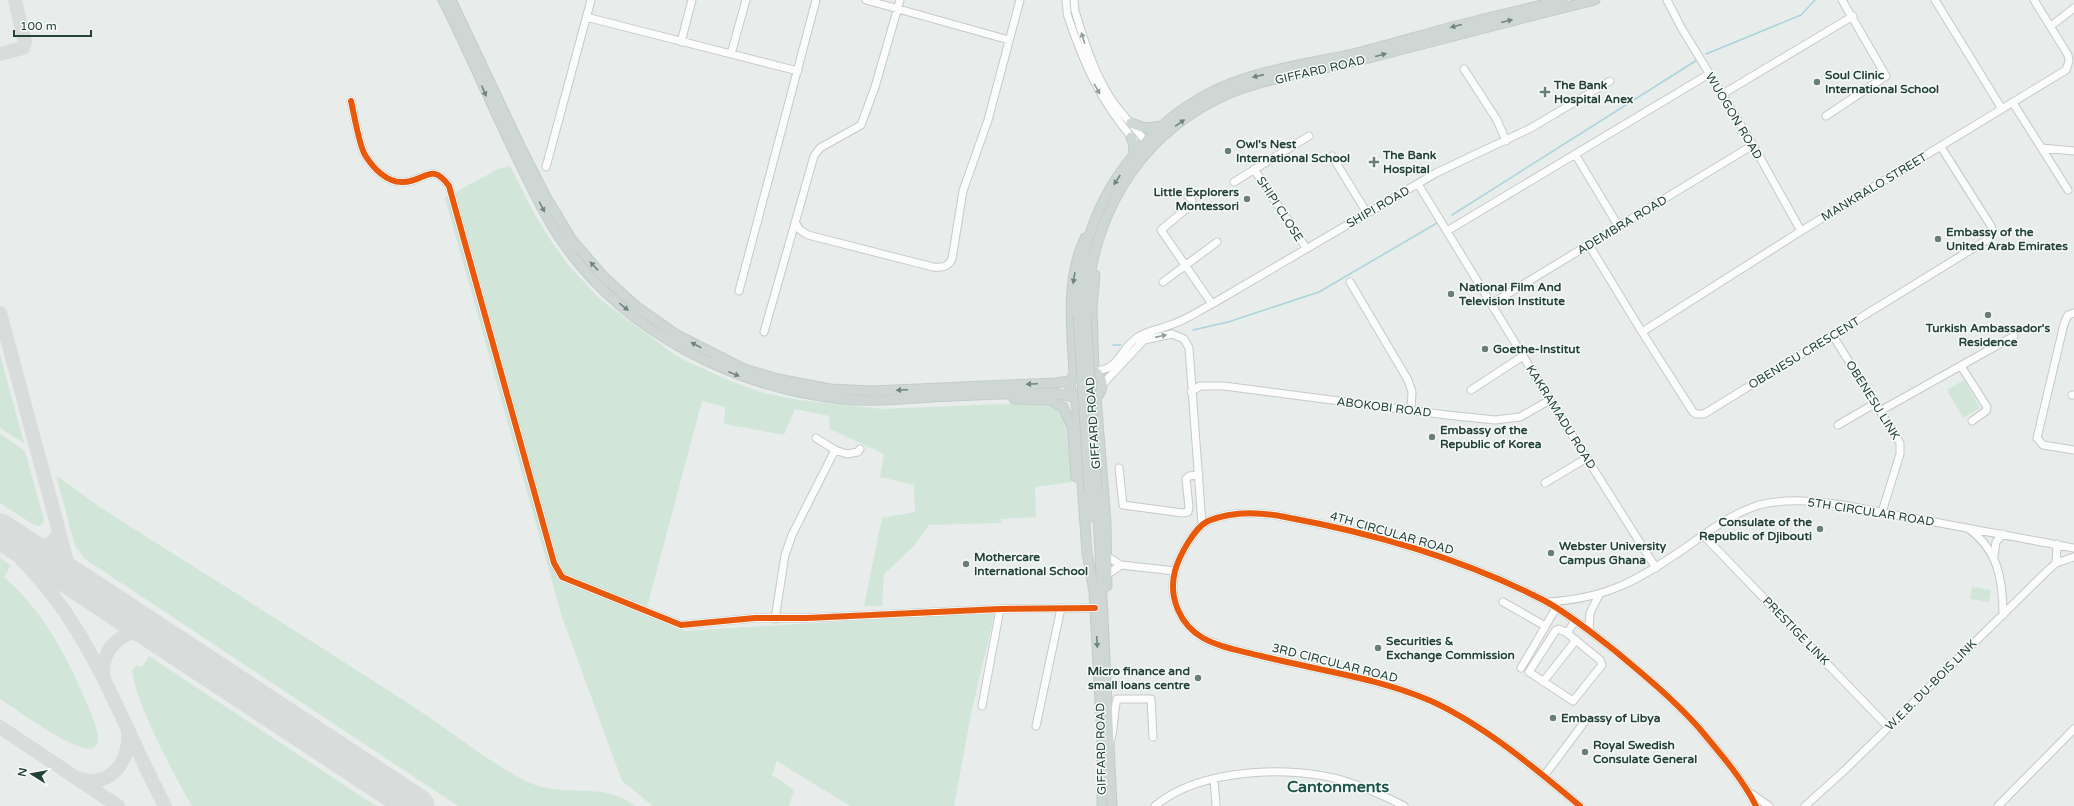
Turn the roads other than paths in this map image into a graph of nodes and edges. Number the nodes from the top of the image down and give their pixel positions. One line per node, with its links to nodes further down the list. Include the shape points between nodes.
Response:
1 (442, 0): 83 (main road, one-way to 83, via 494,114 542,209 576,260 607,293 636,316 702,360 748,379 800,392 863,400)
2 (590, 0): 21 (street)
3 (692, 0): 24 (street)
4 (746, 0): 25 (street)
5 (816, 0): 29 (street)
6 (866, 0): 19 (street)
7 (900, 0): 19 (street)
8 (1020, 0): 23 (street)
9 (1066, 0): 40 (street, one-way to 40, via 1067,13 1077,46 1097,89)
10 (1074, 0): 37 (street, one-way to 10, via 1112,100 1088,56)
11 (1562, 0): 38 (main road, GIFFARD ROAD, one-way to 38, via 1362,52 1249,78 1218,89 1190,105)
12 (1595, 0): 45 (main road, GIFFARD ROAD, one-way to 12, via 1195,112 1221,97 1253,85)
13 (1669, 0): 30 (street, WUOGON ROAD)
14 (1842, 0): 20 (street)
15 (1935, 0): 35 (street)
16 (2034, 0): 22 (street)
17 (455, 2): 79 (main road, one-way to 17, via 1054,383 885,391 830,389 778,379 744,369 677,335 626,297 604,277 572,240 524,154)
18 (2074, 8): 22 (street)
19 (897, 10): 23 (street); 57 (street, via 875,87 861,125 820,148 814,156)
20 (1853, 16): 32 (street); 36 (street, via 1886,76)
21 (586, 17): 24 (street); 50 (street)
22 (2050, 26): 26 (street)
23 (1009, 40): 57 (street, via 988,120 963,191 952,259 948,264 944,267 933,267 808,235 800,230)
24 (681, 42): 25 (street)
25 (731, 54): 29 (street)
26 (2070, 61): 28 (street); 34 (street, MANKRALO STREET, via 2066,70)
27 (1464, 69): 41 (street, via 1497,120)
28 (2074, 69)
29 (798, 71): 68 (street)
30 (1709, 74): 32 (street, WUOGON ROAD); 47 (street)
31 (1610, 81): 41 (street, SHIPI ROAD)
32 (1722, 95): 42 (street, WUOGON ROAD)
33 (351, 101): 126 (street, via 364,154 383,177 404,182 431,173 442,176 449,186 554,563 562,577 681,625 755,618)
34 (2013, 103): 35 (street, MANKRALO STREET); 44 (street)
35 (2002, 109): 43 (street, MANKRALO STREET)
36 (1826, 116)
37 (1131, 123): 38 (main road, via 1145,128); 45 (street)
38 (1162, 126): 45 (main road, GIFFARD ROAD)
39 (1309, 136): 51 (street, SHIPI CLOSE)
40 (1131, 138): 45 (street); 49 (main road, via 1134,145)
41 (1506, 141): 53 (street, SHIPI ROAD)
42 (1753, 145): 58 (street, ADEMBRA ROAD); 60 (street, WUOGON ROAD)
43 (1941, 147): 60 (street, MANKRALO STREET); 74 (street, OBENESU CRESCENT, via 1991,226 1990,238)
44 (2042, 148): 46 (street); 54 (street)
45 (1146, 149): 49 (main road, GIFFARD ROAD); 59 (main road, GIFFARD ROAD)
46 (2074, 151)
47 (1574, 154): 58 (street); 61 (street)
48 (1332, 156): 56 (street)
49 (1133, 157): 59 (main road, GIFFARD ROAD, one-way to 59, via 1105,200)
50 (546, 167)
51 (1254, 169): 52 (street, SHIPI CLOSE); 64 (street, SHIPI CLOSE)
52 (1234, 182)
53 (1418, 184): 56 (street, SHIPI ROAD); 61 (street, KAKRAMADU ROAD)
54 (2068, 190)
55 (1188, 196): 65 (street, via 1192,204 1161,230)
56 (1367, 213): 64 (street, SHIPI ROAD)
57 (795, 222): 72 (street)
58 (1619, 227): 63 (street, ADEMBRA ROAD)
59 (1096, 228): 78 (main road, GIFFARD ROAD, via 1101,239 1092,308); 79 (main road, GIFFARD ROAD, one-way to 79, via 1080,250 1071,300); 102 (main road, GIFFARD ROAD, bridge, via 1084,263 1082,316)
60 (1801, 231): 73 (street, MANKRALO STREET)
61 (1447, 232): 70 (street, KAKRAMADU ROAD)
62 (1217, 242): 65 (street)
63 (1589, 245): 70 (street, ADEMBRA ROAD); 73 (street, OBENESU CRESCENT)
64 (1306, 248): 69 (street, SHIPI ROAD)
65 (1186, 266): 66 (street); 69 (street)
66 (1163, 282)
67 (1350, 282): 89 (street, via 1408,380 1412,392)
68 (740, 291)
69 (1212, 304): 78 (street, SHIPI ROAD, via 1181,321 1139,336 1113,366)
70 (1491, 304): 76 (street, KAKRAMADU ROAD)
71 (2074, 313): 97 (street, via 2068,315 2064,324 2037,438 2043,445)
72 (764, 332)
73 (1642, 332): 74 (street, OBENESU CRESCENT, via 1693,412 1701,414)
74 (1833, 336): 88 (street, OBENESU LINK)
75 (2014, 336): 77 (street)
76 (1523, 356): 82 (street); 87 (street, KAKRAMADU ROAD)
77 (1961, 366): 90 (street); 92 (street, via 1987,407 1986,411)
78 (1094, 371): 79 (main road, via 1083,369); 80 (main road, via 1100,378)
79 (1072, 378): 86 (main road, via 1071,390)
80 (1101, 386): 84 (street, one-way to 84, via 1142,341 1172,334 1184,339 1189,348); 85 (main road)
81 (1213, 387): 84 (street, ABOKOBI ROAD, via 1200,386); 89 (street, ABOKOBI ROAD, via 1224,386); 91 (street, ABOKOBI ROAD, via 1198,391)
82 (1471, 390)
83 (990, 394): 86 (main road, via 1055,392); 102 (main road, via 1007,399 1050,400 1063,407 1070,421 1077,479)
84 (1192, 396): 91 (street, ABOKOBI ROAD)
85 (1096, 397): 86 (main road, via 1086,401); 111 (main road, GIFFARD ROAD)
86 (1076, 398): 102 (main road, GIFFARD ROAD)
87 (1550, 400): 89 (street, ABOKOBI ROAD, via 1520,417 1508,419); 98 (street, KAKRAMADU ROAD)
88 (1876, 403): 90 (street, OBENESU LINK); 93 (street)
89 (1411, 410)
90 (1880, 411): 103 (street, OBENESU LINK, via 1900,442 1901,448)
91 (1193, 412): 100 (street, ABOKOBI ROAD)
92 (1972, 421)
93 (1838, 426)
94 (816, 438): 96 (street)
95 (860, 449): 96 (street, via 851,454)
96 (835, 450): 126 (street, via 792,535 785,555)
97 (2074, 450)
98 (1587, 458): 101 (street); 115 (street, KAKRAMADU ROAD)
99 (1119, 468): 100 (street, via 1123,505 1183,513 1188,512 1189,507 1186,480 1189,476)
100 (1199, 475): 104 (street, ABOKOBI ROAD)
101 (1545, 483)
102 (1090, 492): 122 (main road, GIFFARD ROAD); 127 (main road, GIFFARD ROAD)
103 (1882, 512): 105 (street, 5TH CIRCULAR ROAD); 107 (street, 5TH CIRCULAR ROAD, via 1824,502 1769,503 1748,509)
104 (1202, 524): 116 (street, via 1190,540); 120 (street, 4TH CIRCULAR ROAD, via 1218,517 1255,514 1322,524 1382,539 1446,560)
105 (1966, 526): 106 (street, 5TH CIRCULAR ROAD); 110 (street, via 1984,541)
106 (2003, 534): 108 (street, 5TH CIRCULAR ROAD); 110 (street, via 1996,542)
107 (1704, 535): 115 (street, 5TH CIRCULAR ROAD); 140 (street, PRESTIGE LINK)
108 (2057, 544): 109 (street, 5TH CIRCULAR ROAD); 113 (street)
109 (2074, 548)
110 (1994, 556): 125 (street, via 2002,584)
111 (1108, 557): 114 (street); 117 (main road, GIFFARD ROAD)
112 (2074, 557): 113 (street, W.E.B. DU-BOIS LINK)
113 (2056, 563): 125 (street, W.E.B. DU-BOIS LINK)
114 (1121, 565): 116 (street); 117 (street)
115 (1656, 568): 118 (street, 5TH CIRCULAR ROAD, via 1615,590)
116 (1175, 571): 144 (street, 3RD CIRCULAR ROAD, via 1173,591 1180,615 1186,624 1206,640 1236,650 1360,679 1432,702 1508,748)
117 (1108, 574): 127 (main road, GIFFARD ROAD)
118 (1599, 595): 120 (street, 5TH CIRCULAR ROAD, via 1574,601); 130 (street, via 1590,613)
119 (1503, 602): 129 (street)
120 (1546, 602): 123 (street, 4TH CIRCULAR ROAD)
121 (1061, 608): 122 (street); 124 (street); 139 (street)
122 (1095, 608): 147 (main road, GIFFARD ROAD, one-way to 147, via 1102,739)
123 (1556, 608): 128 (street, 4TH CIRCULAR ROAD); 129 (street)
124 (1000, 609): 126 (street); 137 (street)
125 (2003, 615): 140 (street, W.E.B. DU-BOIS LINK)
126 (775, 619)
127 (1103, 619): 135 (main road, GIFFARD ROAD)
128 (1575, 621): 130 (street, 4TH CIRCULAR ROAD); 131 (street)
129 (1545, 626): 133 (street)
130 (1589, 631): 146 (street, 4TH CIRCULAR ROAD, via 1675,702 1708,738)
131 (1567, 633): 132 (street); 134 (street, via 1556,630 1530,670 1530,674)
132 (1576, 640): 134 (street); 134 (street, via 1600,660 1602,665 1575,700 1569,700)
133 (1521, 668)
134 (1543, 682)
135 (1108, 687): 136 (street); 143 (main road, GIFFARD ROAD)
136 (1116, 699): 142 (street, via 1151,699); 143 (street, via 1113,713 1114,731)
137 (982, 706)
138 (1586, 720): 144 (street)
139 (1036, 726)
140 (1888, 727): 155 (street, W.E.B. DU-BOIS LINK)
141 (2074, 728): 156 (street)
142 (1153, 737)
143 (1110, 742): 148 (main road, GIFFARD ROAD)
144 (1544, 776): 152 (street, 3RD CIRCULAR ROAD)
145 (1214, 779): 149 (street, via 1171,794); 150 (street); 151 (street, via 1251,772 1316,776 1344,781 1376,792)
146 (1748, 791): 153 (street, 4TH CIRCULAR ROAD); 154 (street, 4TH CIRCULAR ROAD)
147 (1102, 806)
148 (1112, 806)
149 (1155, 806)
150 (1216, 806)
151 (1404, 806)
152 (1580, 806)
153 (1756, 806)
154 (1769, 806)
155 (1805, 806)
156 (1998, 806)

